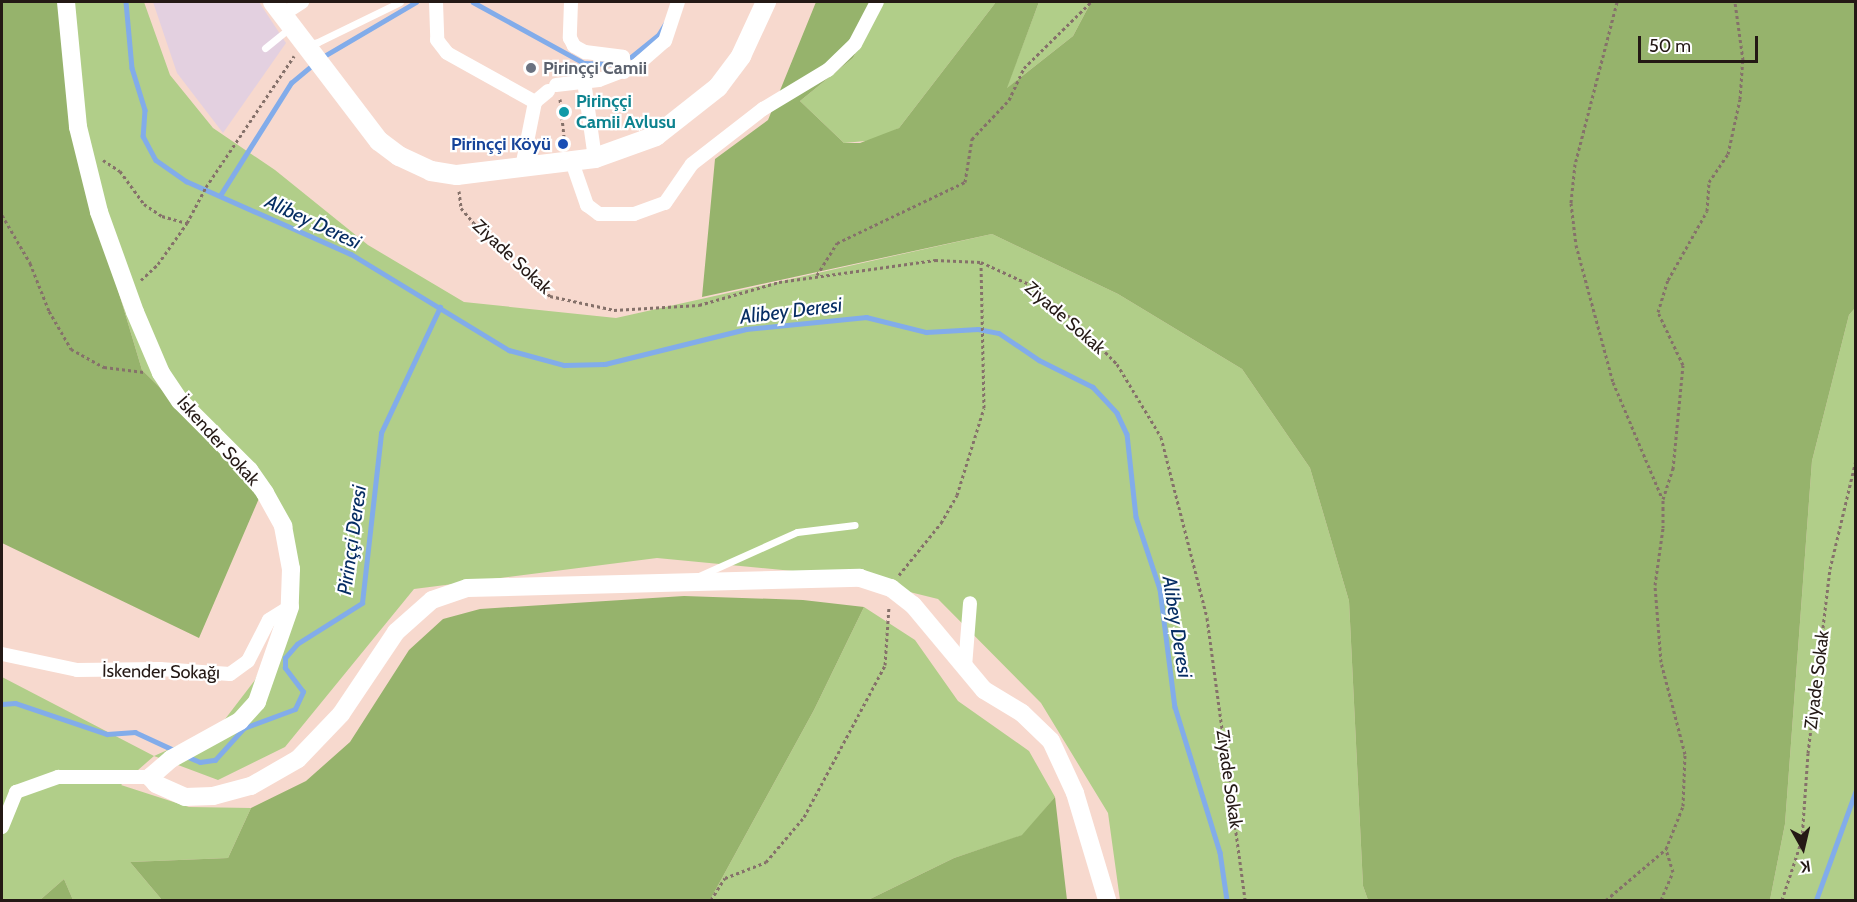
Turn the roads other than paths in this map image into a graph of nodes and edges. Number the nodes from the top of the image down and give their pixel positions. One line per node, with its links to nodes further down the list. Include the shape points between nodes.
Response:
1 (66, 2): 21 (street, İskender Sokak, via 83,148 99,212 127,292 161,373 180,401 249,470 283,526 291,569)
2 (302, 2): 9 (street)
3 (400, 2): 11 (lane)
4 (571, 2): 12 (street, via 570,38 574,46 585,52 622,57)
5 (678, 2): 12 (street, via 664,41)
6 (766, 2): 15 (main road, via 741,56 718,87 656,136)
7 (877, 2): 16 (street, via 855,44 828,70 762,110 692,164 665,203 634,214 598,214 587,204)
8 (436, 3): 14 (street, via 437,40 447,53)
9 (281, 15): 10 (lane); 11 (main road)
10 (265, 48)
11 (306, 49): 17 (main road, via 363,124 393,151 431,171 457,175)
12 (624, 72): 13 (street)
13 (584, 81): 14 (street, via 553,89); 15 (street)
14 (535, 102): 17 (street)
15 (595, 158): 16 (main road)
16 (569, 162): 17 (main road)
17 (522, 167)
18 (855, 525): 19 (lane, via 797,532)
19 (690, 580): 23 (street, via 860,578 891,588 914,605); 24 (street, via 467,588 432,600 396,632 341,714 298,759 251,786 213,796 170,793)
20 (970, 603): 23 (street)
21 (290, 608): 22 (street, İskender Sokağı, via 268,620 248,661 230,674 160,669 77,670); 24 (street, İskender Sokak, via 257,702 240,721 171,759)
22 (2, 654)
23 (965, 667): 26 (street, via 984,690 1022,713 1051,741 1076,793)
24 (150, 777): 25 (street, via 58,777 16,792)
25 (2, 827)
26 (1107, 900)

